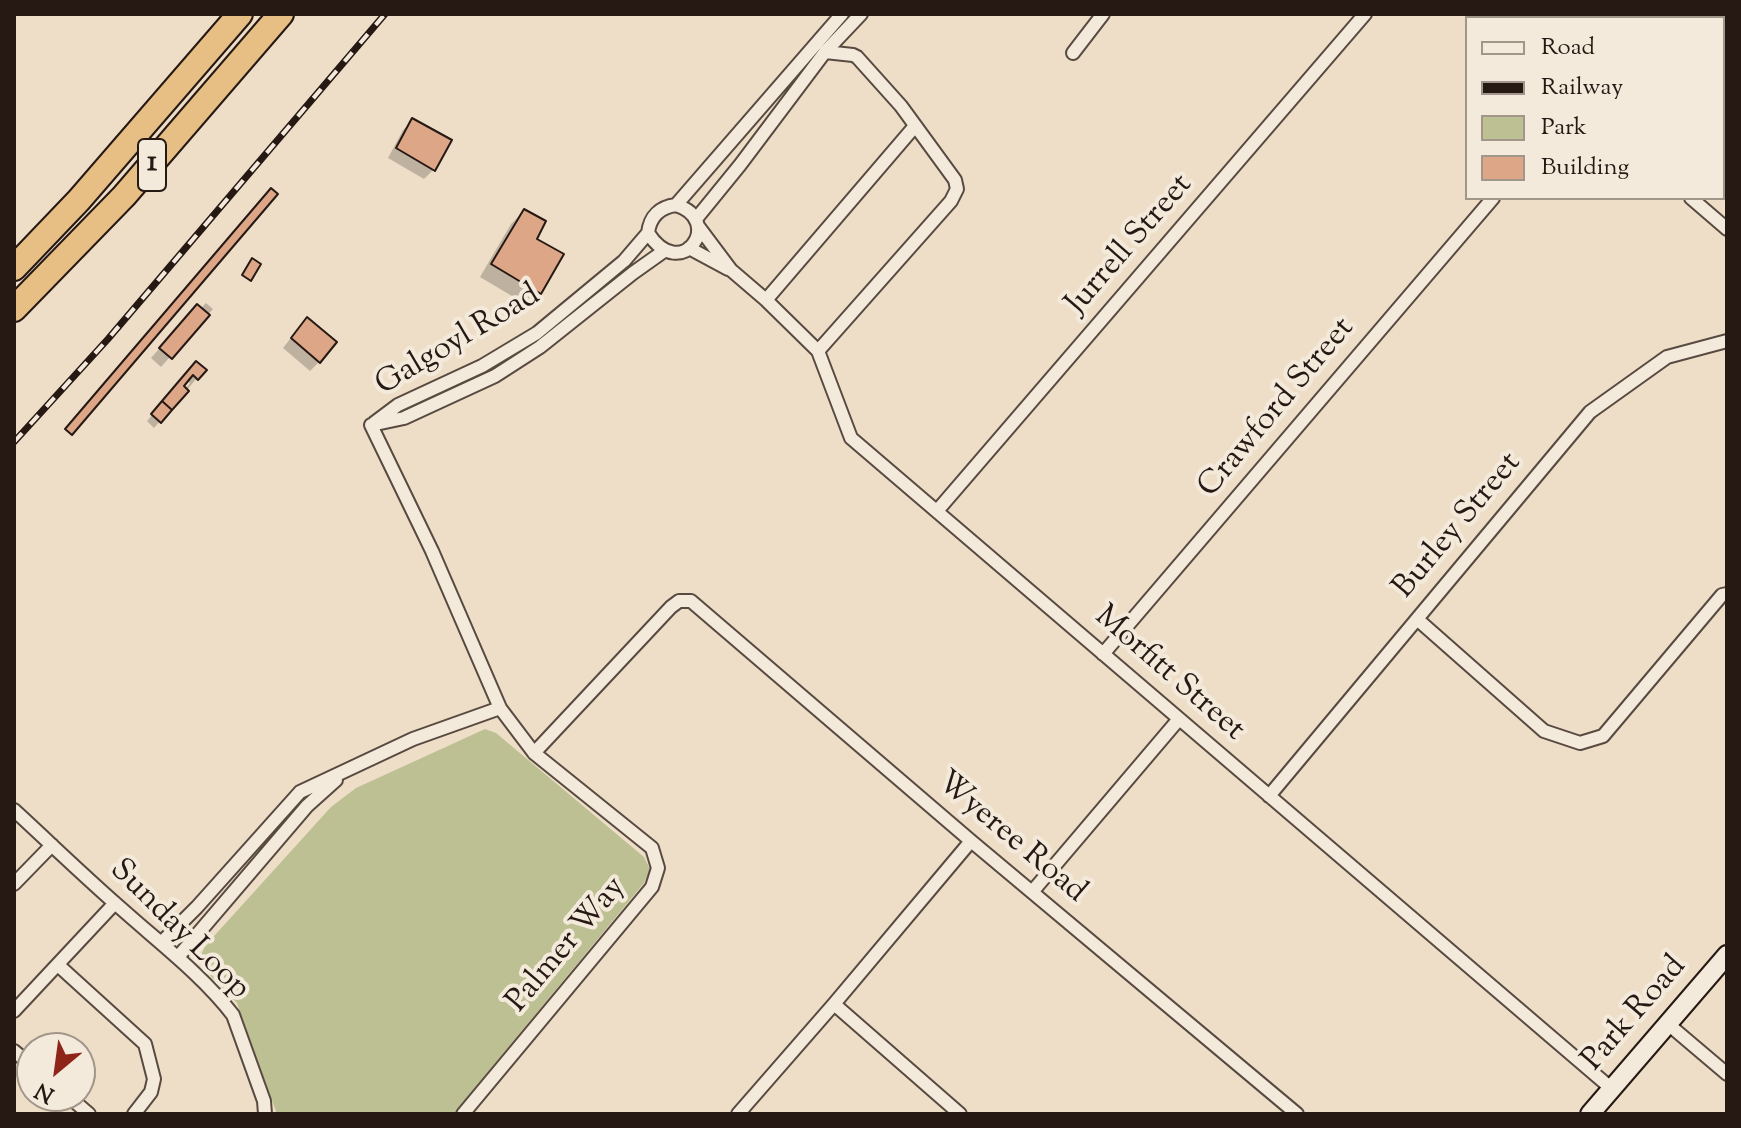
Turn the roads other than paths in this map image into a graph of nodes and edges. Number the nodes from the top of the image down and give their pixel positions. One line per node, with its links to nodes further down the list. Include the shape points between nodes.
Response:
1 (240, 14): 20 (highway, 1)
2 (281, 14): 23 (highway, 1, via 124,196)
3 (842, 14): 14 (street)
4 (861, 14): 7 (street)
5 (1103, 14): 9 (street)
6 (1365, 14): 28 (street, Jurrell Street)
7 (849, 28): 8 (street); 10 (street)
8 (825, 52): 10 (street); 15 (street)
9 (1073, 53)
10 (853, 55): 11 (street)
11 (915, 126): 22 (street); 26 (street, via 957,189)
12 (1491, 200): 31 (street, Crawford Street)
13 (1693, 200): 16 (street)
14 (676, 205): 15 (street); 17 (street, via 659,211)
15 (697, 223): 18 (street); 21 (street, Morfitt Street)
16 (1727, 229)
17 (648, 233): 19 (street); 24 (street, Galgoyl Road)
18 (689, 248): 19 (street); 21 (street, Morfitt Street)
19 (664, 251): 24 (street, Galgoyl Road)
20 (14, 268)
21 (731, 270): 22 (street, Morfitt Street)
22 (766, 300): 26 (street, Morfitt Street)
23 (14, 309)
24 (556, 326): 27 (street, Galgoyl Road, via 398,405)
25 (1727, 341): 30 (street, Burley Street, via 1667,357 1590,412)
26 (818, 351): 28 (street, Morfitt Street, via 851,438)
27 (371, 425): 32 (street, Palmer Way)
28 (937, 511): 31 (street, Morfitt Street)
29 (1727, 594): 30 (street, via 1603,736 1580,743 1544,731)
30 (1417, 619): 36 (street, Burley Street)
31 (1103, 654): 33 (street, Morfitt Street)
32 (500, 708): 34 (street, Palmer Way); 35 (street, via 413,739)
33 (1179, 719): 36 (street, Morfitt Street); 41 (street)
34 (534, 753): 38 (street, Wyeree Road, via 671,607 691,601); 54 (street, Palmer Way, via 652,848 658,868 652,887)
35 (344, 773): 43 (street, via 300,792); 45 (street, via 307,806)
36 (1269, 796): 51 (street, Morfitt Street)
37 (14, 810): 39 (street, Sunday Loop)
38 (971, 841): 41 (street, Wyeree Road); 47 (street)
39 (52, 845): 40 (street); 42 (street, Sunday Loop)
40 (14, 884)
41 (1032, 892): 57 (street, Wyeree Road)
42 (115, 903): 43 (street, Sunday Loop); 46 (street)
43 (161, 943): 45 (street, Sunday Loop)
44 (1727, 955): 49 (street, Park Road)
45 (178, 957): 53 (street, Sunday Loop, via 233,1015)
46 (58, 965): 48 (street); 52 (street, via 145,1044 154,1079)
47 (834, 1004): 55 (street); 56 (street)
48 (14, 1011)
49 (1668, 1024): 50 (street); 51 (street, Park Road)
50 (1727, 1074)
51 (1612, 1089): 58 (street, Park Road)
52 (134, 1114)
53 (265, 1114)
54 (463, 1114)
55 (738, 1114)
56 (960, 1114)
57 (1297, 1114)
58 (1590, 1114)

